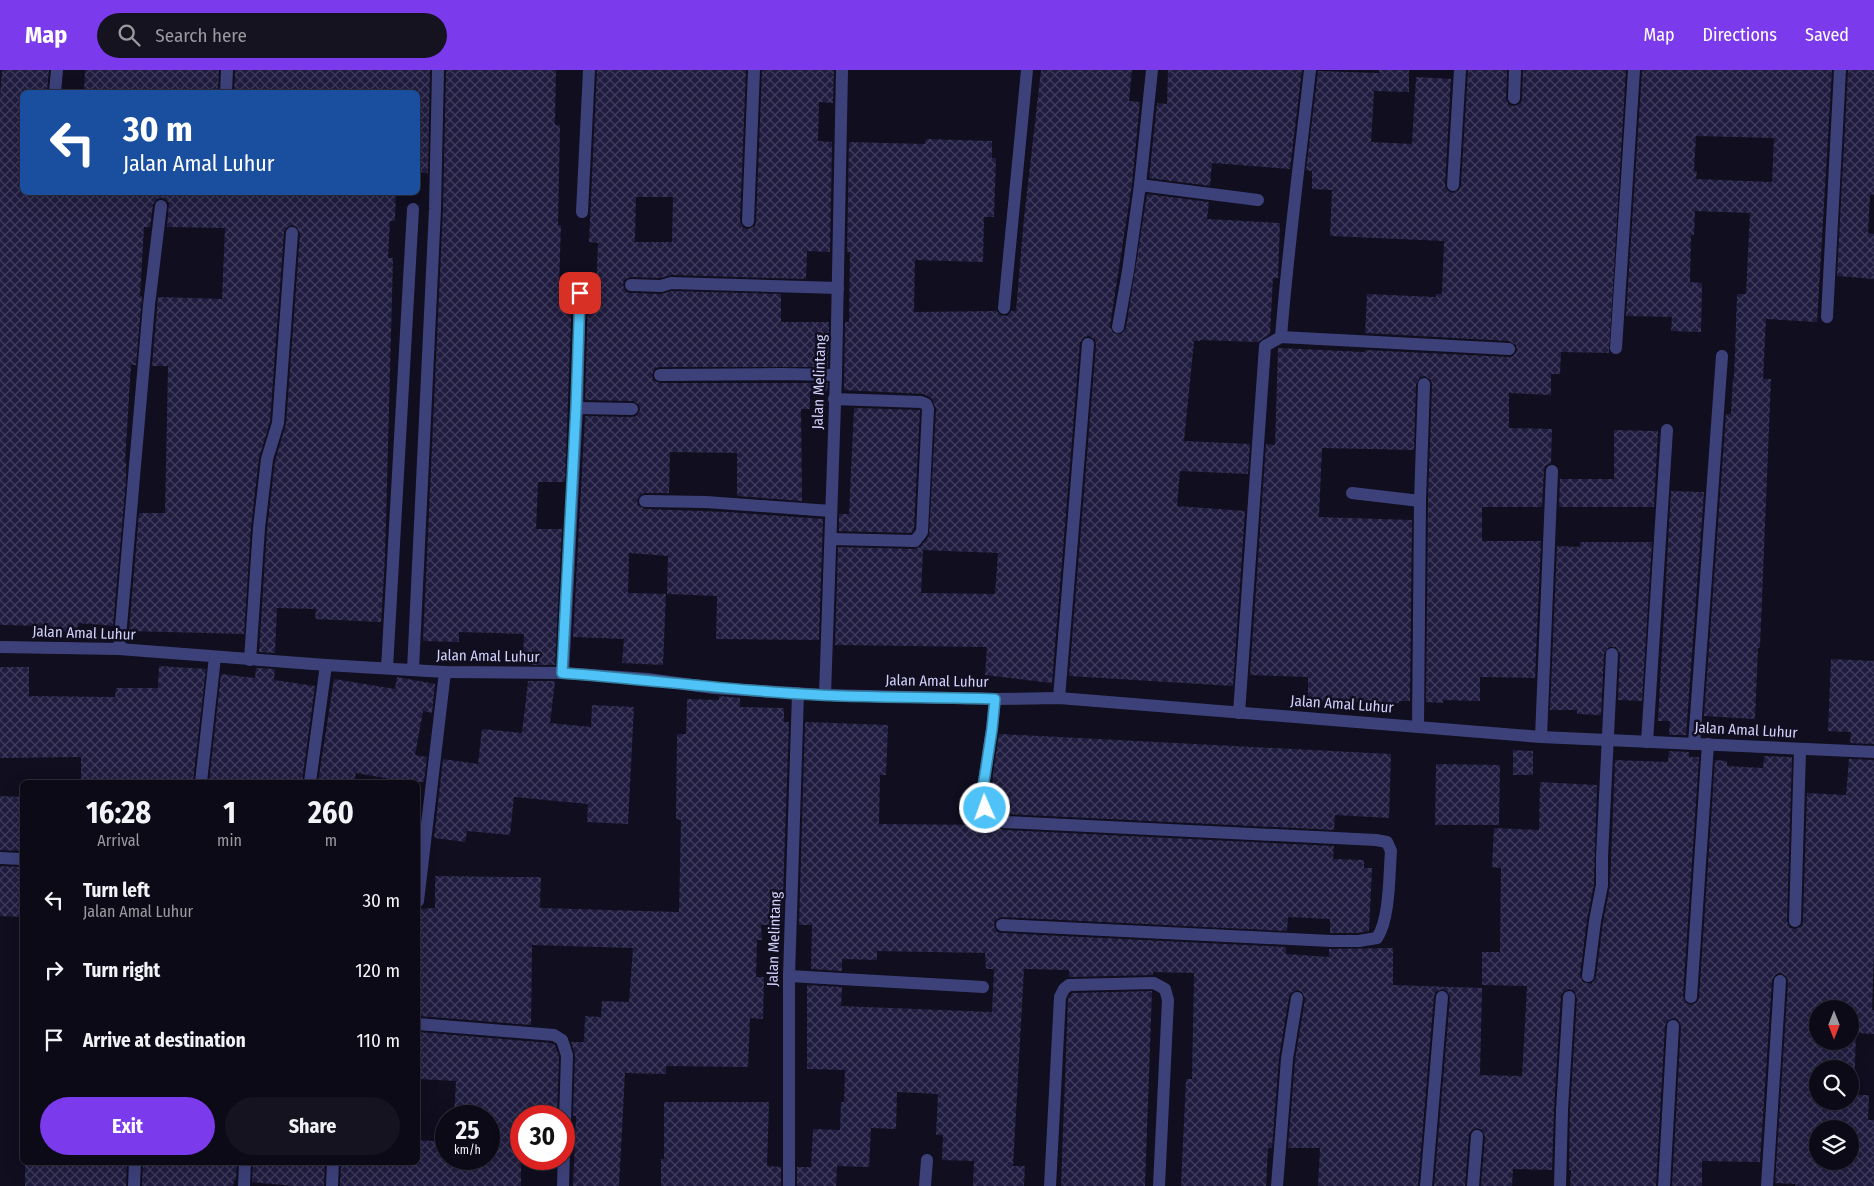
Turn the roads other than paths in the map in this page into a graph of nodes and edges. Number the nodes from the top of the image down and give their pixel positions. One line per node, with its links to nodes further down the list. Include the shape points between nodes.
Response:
1 (57, 70): 14 (street)
2 (227, 70): 15 (street)
3 (438, 70): 56 (street, via 435,209)
4 (589, 70): 22 (street)
5 (754, 70): 23 (street)
6 (842, 70): 26 (street, Jalan Melintang)
7 (1028, 70): 28 (street)
8 (1152, 70): 17 (street)
9 (1310, 70): 31 (street, via 1286,268)
10 (1460, 70): 18 (street)
11 (1515, 70): 16 (street)
12 (1634, 70): 33 (street)
13 (1840, 70): 29 (street)
14 (55, 90)
15 (226, 90)
16 (1514, 98)
17 (1140, 185): 19 (street); 30 (street)
18 (1453, 185)
19 (1258, 200)
20 (161, 206): 50 (street, via 149,305)
21 (413, 209): 55 (street)
22 (582, 212)
23 (748, 221)
24 (292, 233): 53 (street, via 278,423 267,459)
25 (631, 285): 26 (street, via 671,283)
26 (838, 288): 37 (street, Jalan Melintang)
27 (580, 293): 40 (street)
28 (1004, 308)
29 (1827, 316)
30 (1118, 327)
31 (1281, 338): 34 (street); 63 (street, via 1265,346)
32 (1088, 344): 61 (street)
33 (1616, 348)
34 (1509, 350)
35 (1722, 356): 68 (street)
36 (660, 375): 37 (street)
37 (836, 375): 39 (street, Jalan Melintang)
38 (1424, 384): 45 (street)
39 (834, 399): 47 (street, Jalan Melintang); 48 (street, via 920,402 928,409 922,532 919,538 915,541)
40 (576, 408): 41 (street); 58 (street)
41 (632, 409)
42 (1667, 430): 67 (street)
43 (1552, 471): 65 (street)
44 (1352, 493): 45 (street)
45 (1420, 501): 64 (street)
46 (645, 502): 47 (street, via 706,502)
47 (831, 511): 48 (street, Jalan Melintang)
48 (831, 539): 60 (street, Jalan Melintang)
49 (0, 647): 50 (street, Jalan Amal Luhur)
50 (119, 649): 52 (street, Jalan Amal Luhur)
51 (1612, 654): 66 (street)
52 (215, 657): 53 (street, Jalan Amal Luhur); 72 (street)
53 (250, 660): 54 (street, Jalan Amal Luhur)
54 (326, 665): 55 (street, Jalan Amal Luhur); 73 (street)
55 (387, 668): 56 (street, Jalan Amal Luhur)
56 (413, 670): 57 (street, Jalan Amal Luhur)
57 (445, 672): 58 (street, Jalan Amal Luhur); 76 (street)
58 (562, 673): 59 (street, Jalan Amal Luhur)
59 (798, 693): 60 (street, Jalan Amal Luhur); 79 (street, Jalan Melintang)
60 (825, 695): 62 (street, Jalan Amal Luhur)
61 (1059, 698): 62 (street, Jalan Amal Luhur); 63 (street, Jalan Amal Luhur)
62 (995, 699): 78 (street, via 982,794 991,817 1005,822 1376,840 1386,842 1391,851 1385,918 1377,938 1331,941)
63 (1239, 713): 64 (street, Jalan Amal Luhur)
64 (1418, 727): 65 (street, Jalan Amal Luhur)
65 (1541, 737): 66 (street, Jalan Amal Luhur)
66 (1609, 740): 67 (street, Jalan Amal Luhur); 80 (street, via 1602,885)
67 (1647, 742): 68 (street, Jalan Amal Luhur)
68 (1694, 744): 69 (street, Jalan Amal Luhur)
69 (1708, 744): 70 (street, Jalan Amal Luhur); 84 (street)
70 (1800, 750): 71 (street, Jalan Amal Luhur); 77 (street)
71 (1874, 752)
72 (201, 780)
73 (310, 780)
74 (0, 858): 75 (street)
75 (20, 859)
76 (420, 884)
77 (1796, 921)
78 (1002, 925)
79 (789, 976): 82 (street); 98 (street, Jalan Melintang)
80 (1588, 976)
81 (1780, 981): 107 (street)
82 (983, 987)
83 (1442, 997): 103 (street)
84 (1691, 997)
85 (1297, 998): 102 (street)
86 (1569, 998): 105 (street)
87 (420, 1024): 97 (street, via 554,1035 562,1040 567,1055)
88 (1673, 1026): 106 (street)
89 (1477, 1136): 104 (street)
90 (927, 1160): 99 (street)
91 (135, 1165): 94 (street)
92 (245, 1165): 95 (street)
93 (333, 1165): 96 (street)
94 (134, 1186)
95 (244, 1186)
96 (332, 1186)
97 (563, 1186)
98 (789, 1186)
99 (925, 1186)
100 (1050, 1186): 101 (street, via 1060,997 1064,989 1069,985 1154,983 1165,989 1168,1000)
101 (1159, 1186)
102 (1277, 1186)
103 (1426, 1186)
104 (1474, 1186)
105 (1560, 1186)
106 (1664, 1186)
107 (1767, 1186)

